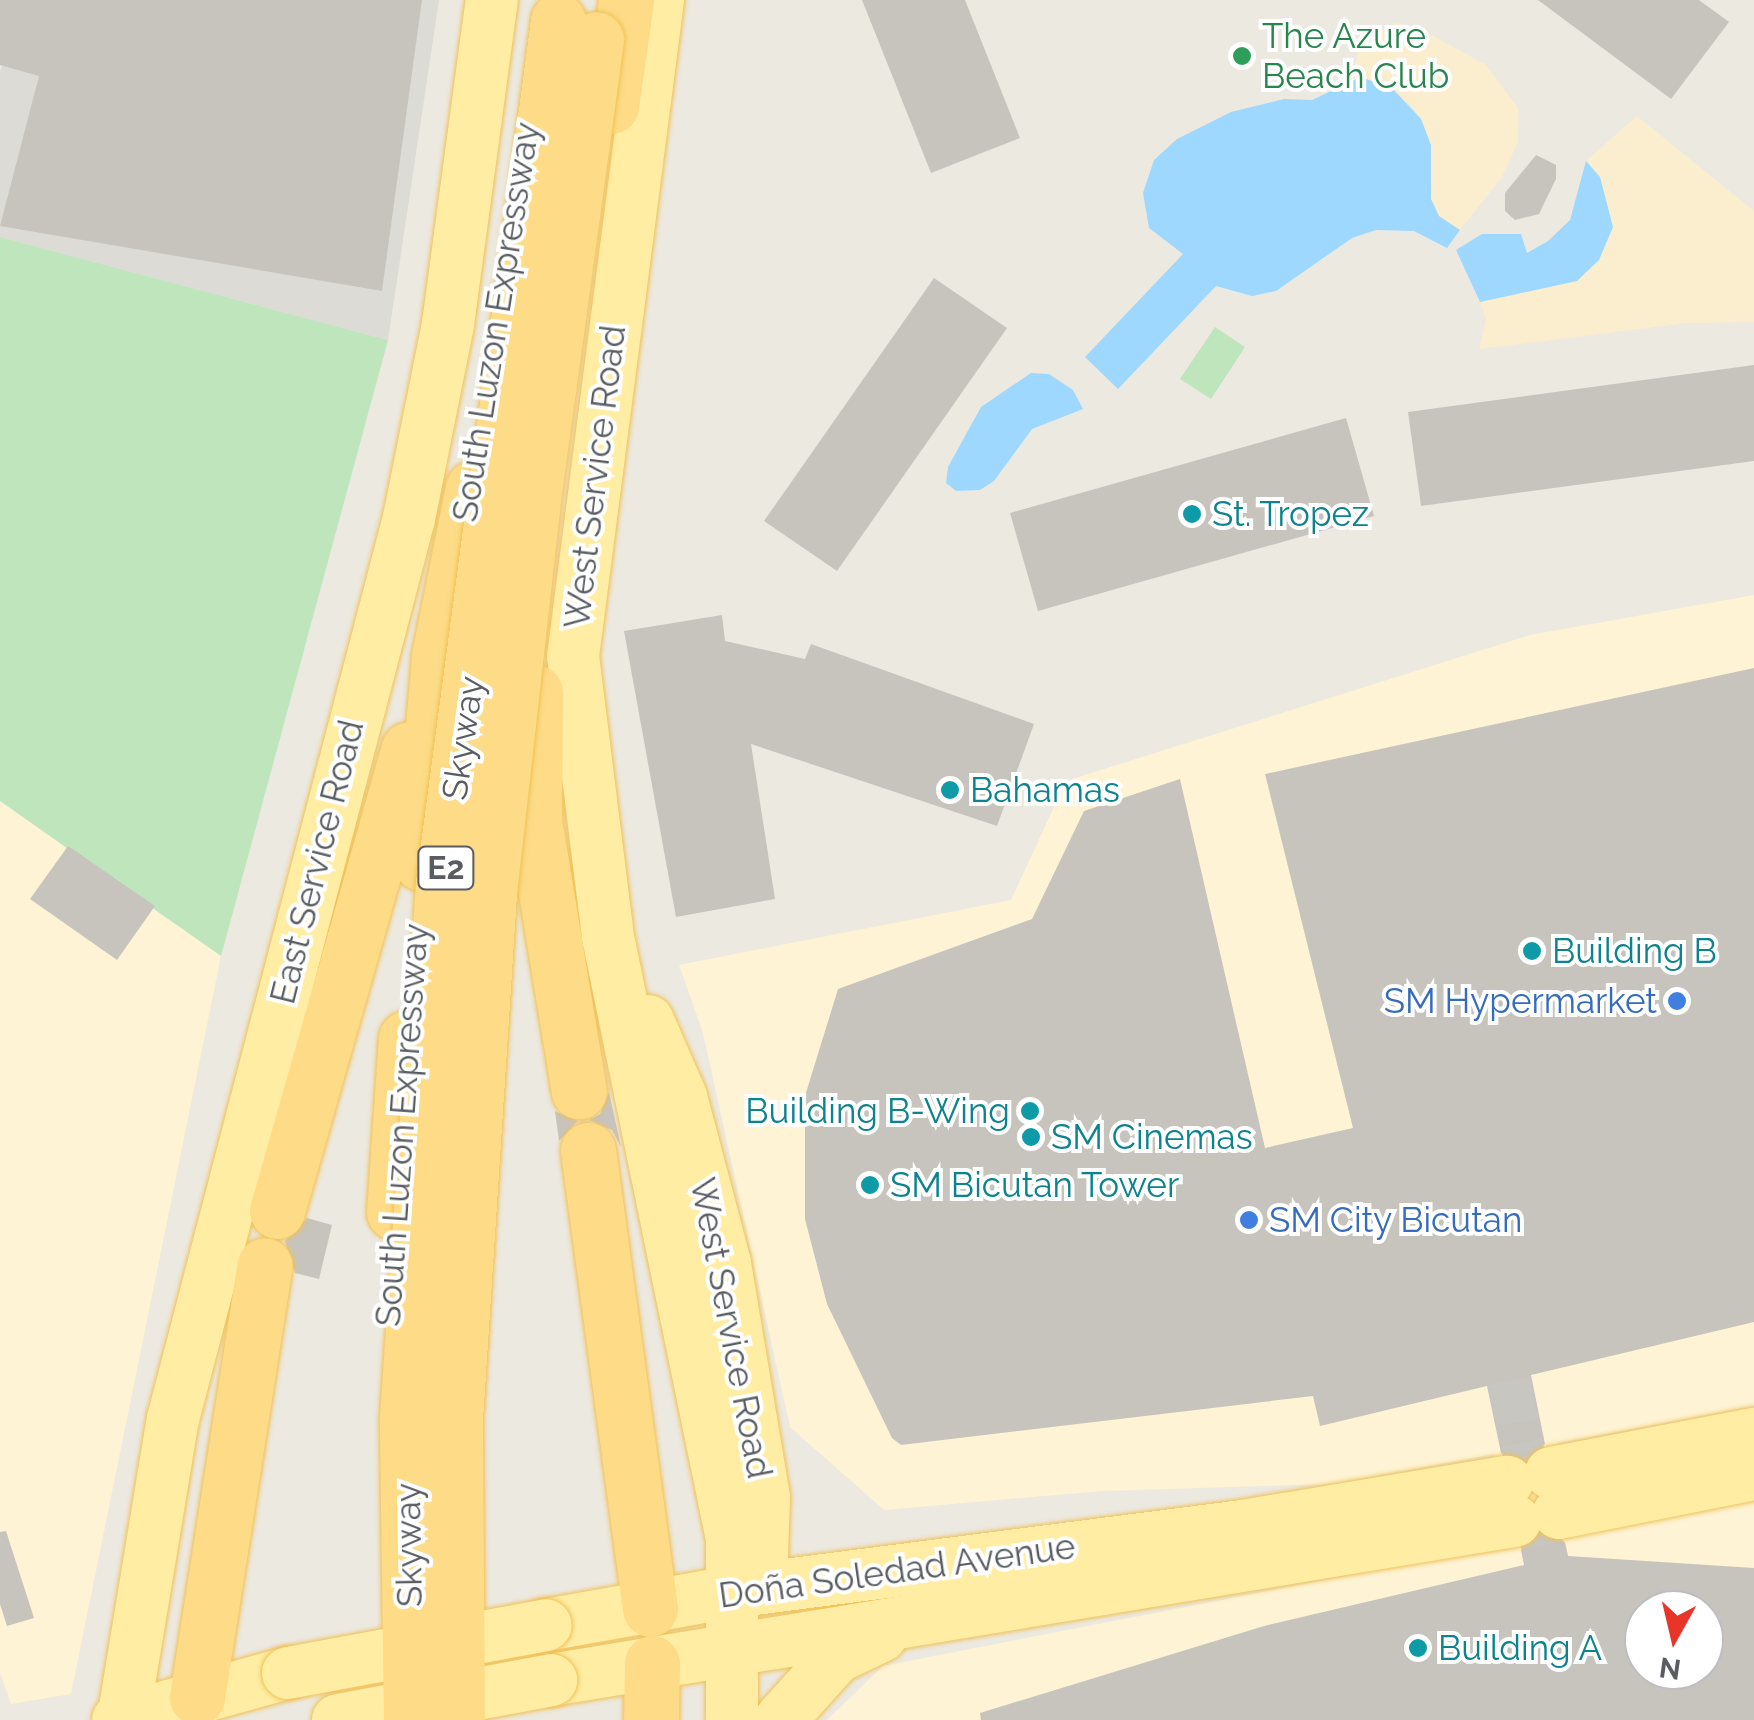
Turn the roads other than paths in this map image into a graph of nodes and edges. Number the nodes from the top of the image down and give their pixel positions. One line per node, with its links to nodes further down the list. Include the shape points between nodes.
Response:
1 (492, 0): 22 (main road, East Service Road, via 448,324 408,518 178,1400)
2 (544, 0): 7 (highway, South Luzon Expressway / E2, via 480,453)
3 (561, 0): 25 (highway, Skyway / E2, bridge, via 442,902 407,1417)
4 (602, 0): 26 (highway, Skyway / E2, bridge, via 535,485 489,893 455,1419)
5 (626, 0): 8 (highway, E2)
6 (658, 0): 16 (main road, West Service Road, via 573,656 612,954 665,1052 725,1264 764,1498)
7 (439, 656): 11 (highway, via 370,873); 24 (highway, South Luzon Expressway / E2, via 383,1394)
8 (534, 692): 9 (highway, via 534,820); 27 (highway, E2, via 479,1396)
9 (579, 1091)
10 (588, 1150): 17 (highway)
11 (278, 1210)
12 (265, 1265): 21 (highway)
13 (1754, 1434): 15 (main road, Doña Soledad Avenue)
14 (1754, 1474): 15 (main road, Doña Soledad Avenue)
15 (1533, 1497): 16 (main road, Doña Soledad Avenue, via 1244,1526); 18 (main road, Doña Soledad Avenue)
16 (746, 1591): 17 (main road, Doña Soledad Avenue); 19 (main road, West Service Road)
17 (650, 1609): 20 (main road); 21 (main road, Doña Soledad Avenue, bridge, via 288,1673)
18 (923, 1616): 19 (main road, Doña Soledad Avenue); 31 (main road, via 837,1658)
19 (744, 1645): 20 (main road, Doña Soledad Avenue); 29 (main road, West Service Road); 30 (main road, West Service Road)
20 (652, 1663): 23 (main road, Doña Soledad Avenue, bridge); 28 (highway)
21 (194, 1708): 22 (main road, Doña Soledad Avenue)
22 (122, 1720)
23 (338, 1720)
24 (384, 1720)
25 (411, 1720)
26 (456, 1720)
27 (475, 1720)
28 (651, 1720)
29 (732, 1720)
30 (759, 1720)
31 (780, 1720)

